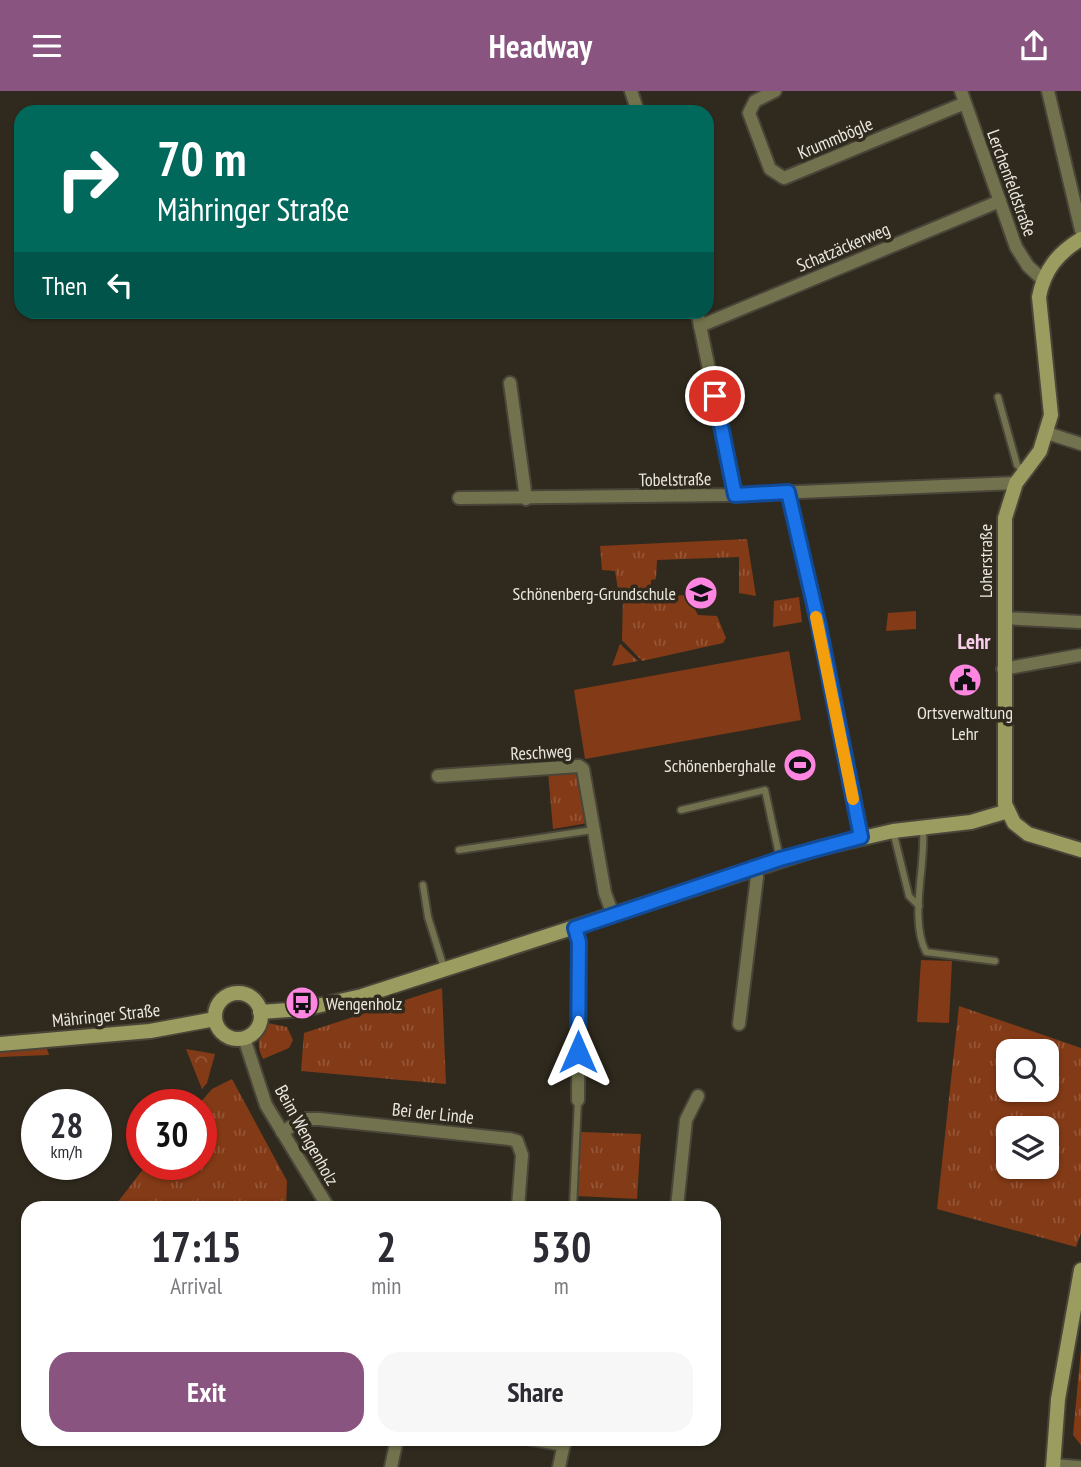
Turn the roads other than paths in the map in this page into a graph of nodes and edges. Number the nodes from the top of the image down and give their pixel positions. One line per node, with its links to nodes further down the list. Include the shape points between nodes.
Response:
1 (775, 91): 3 (street, Krummbögle, via 755,101 749,113 770,169 784,178)
2 (1048, 91): 5 (street)
3 (963, 97): 4 (street, Lerchenfeldstraße)
4 (1000, 201): 7 (street, Lerchenfeldstraße, via 1016,247); 9 (street, Schatzäckerweg)
5 (1081, 230)
6 (1081, 239): 7 (street, via 1055,260)
7 (1042, 279): 12 (street, Loherstraße, via 1039,313 1049,394)
8 (699, 319): 9 (street)
9 (700, 326): 16 (street)
10 (510, 383): 18 (street)
11 (998, 397): 14 (lane)
12 (1047, 433): 13 (street); 14 (street, Loherstraße)
13 (1081, 444)
14 (1021, 477): 15 (street, Tobelstraße); 19 (street, Loherstraße, via 1004,518)
15 (788, 492): 16 (street, Tobelstraße); 29 (street)
16 (735, 495): 18 (street, Tobelstraße)
17 (459, 498): 18 (street, Tobelstraße)
18 (526, 499)
19 (1004, 618): 20 (street); 22 (street, Loherstraße)
20 (1081, 622)
21 (1081, 655): 22 (street)
22 (1003, 669): 25 (street, Loherstraße, via 1003,780)
23 (439, 776): 27 (street, Reschweg, via 579,766)
24 (681, 810): 32 (lane, via 765,790)
25 (1008, 811): 26 (street, via 971,823); 31 (street, via 1028,834)
26 (923, 827): 28 (street); 35 (lane)
27 (593, 830): 30 (lane); 36 (street, Reschweg)
28 (893, 831): 29 (street); 35 (lane, via 909,896)
29 (861, 837): 32 (street)
30 (459, 850)
31 (1081, 850)
32 (780, 859): 33 (street)
33 (753, 867): 36 (street); 42 (street, via 757,877)
34 (424, 885): 39 (lane)
35 (919, 906): 38 (lane, via 926,952)
36 (613, 915): 37 (street)
37 (575, 928): 39 (street); 46 (street, via 579,942)
38 (995, 961)
39 (444, 970): 40 (street, via 362,996 303,1009)
40 (260, 1012): 41 (street, via 249,996 236,993 222,999); 43 (street, via 258,1025)
41 (215, 1019): 43 (street, via 225,1035); 44 (street, Mähringer Straße, via 150,1031)
42 (739, 1024)
43 (244, 1038): 47 (street, Beim Wengenholz, via 266,1105)
44 (0, 1044)
45 (698, 1096): 51 (street, via 686,1120)
46 (578, 1100): 50 (lane)
47 (282, 1132): 48 (street, Beim Wengenholz); 49 (street, Bei der Linde, via 304,1119 319,1119 517,1141 522,1156)
48 (324, 1201)
49 (518, 1201)
50 (573, 1201)
51 (678, 1201)
52 (1081, 1270): 55 (street, via 1059,1387)
53 (396, 1446): 56 (street)
54 (563, 1446): 57 (street)
55 (1053, 1466): 58 (street)
56 (391, 1467)
57 (559, 1467)
58 (1079, 1467)

